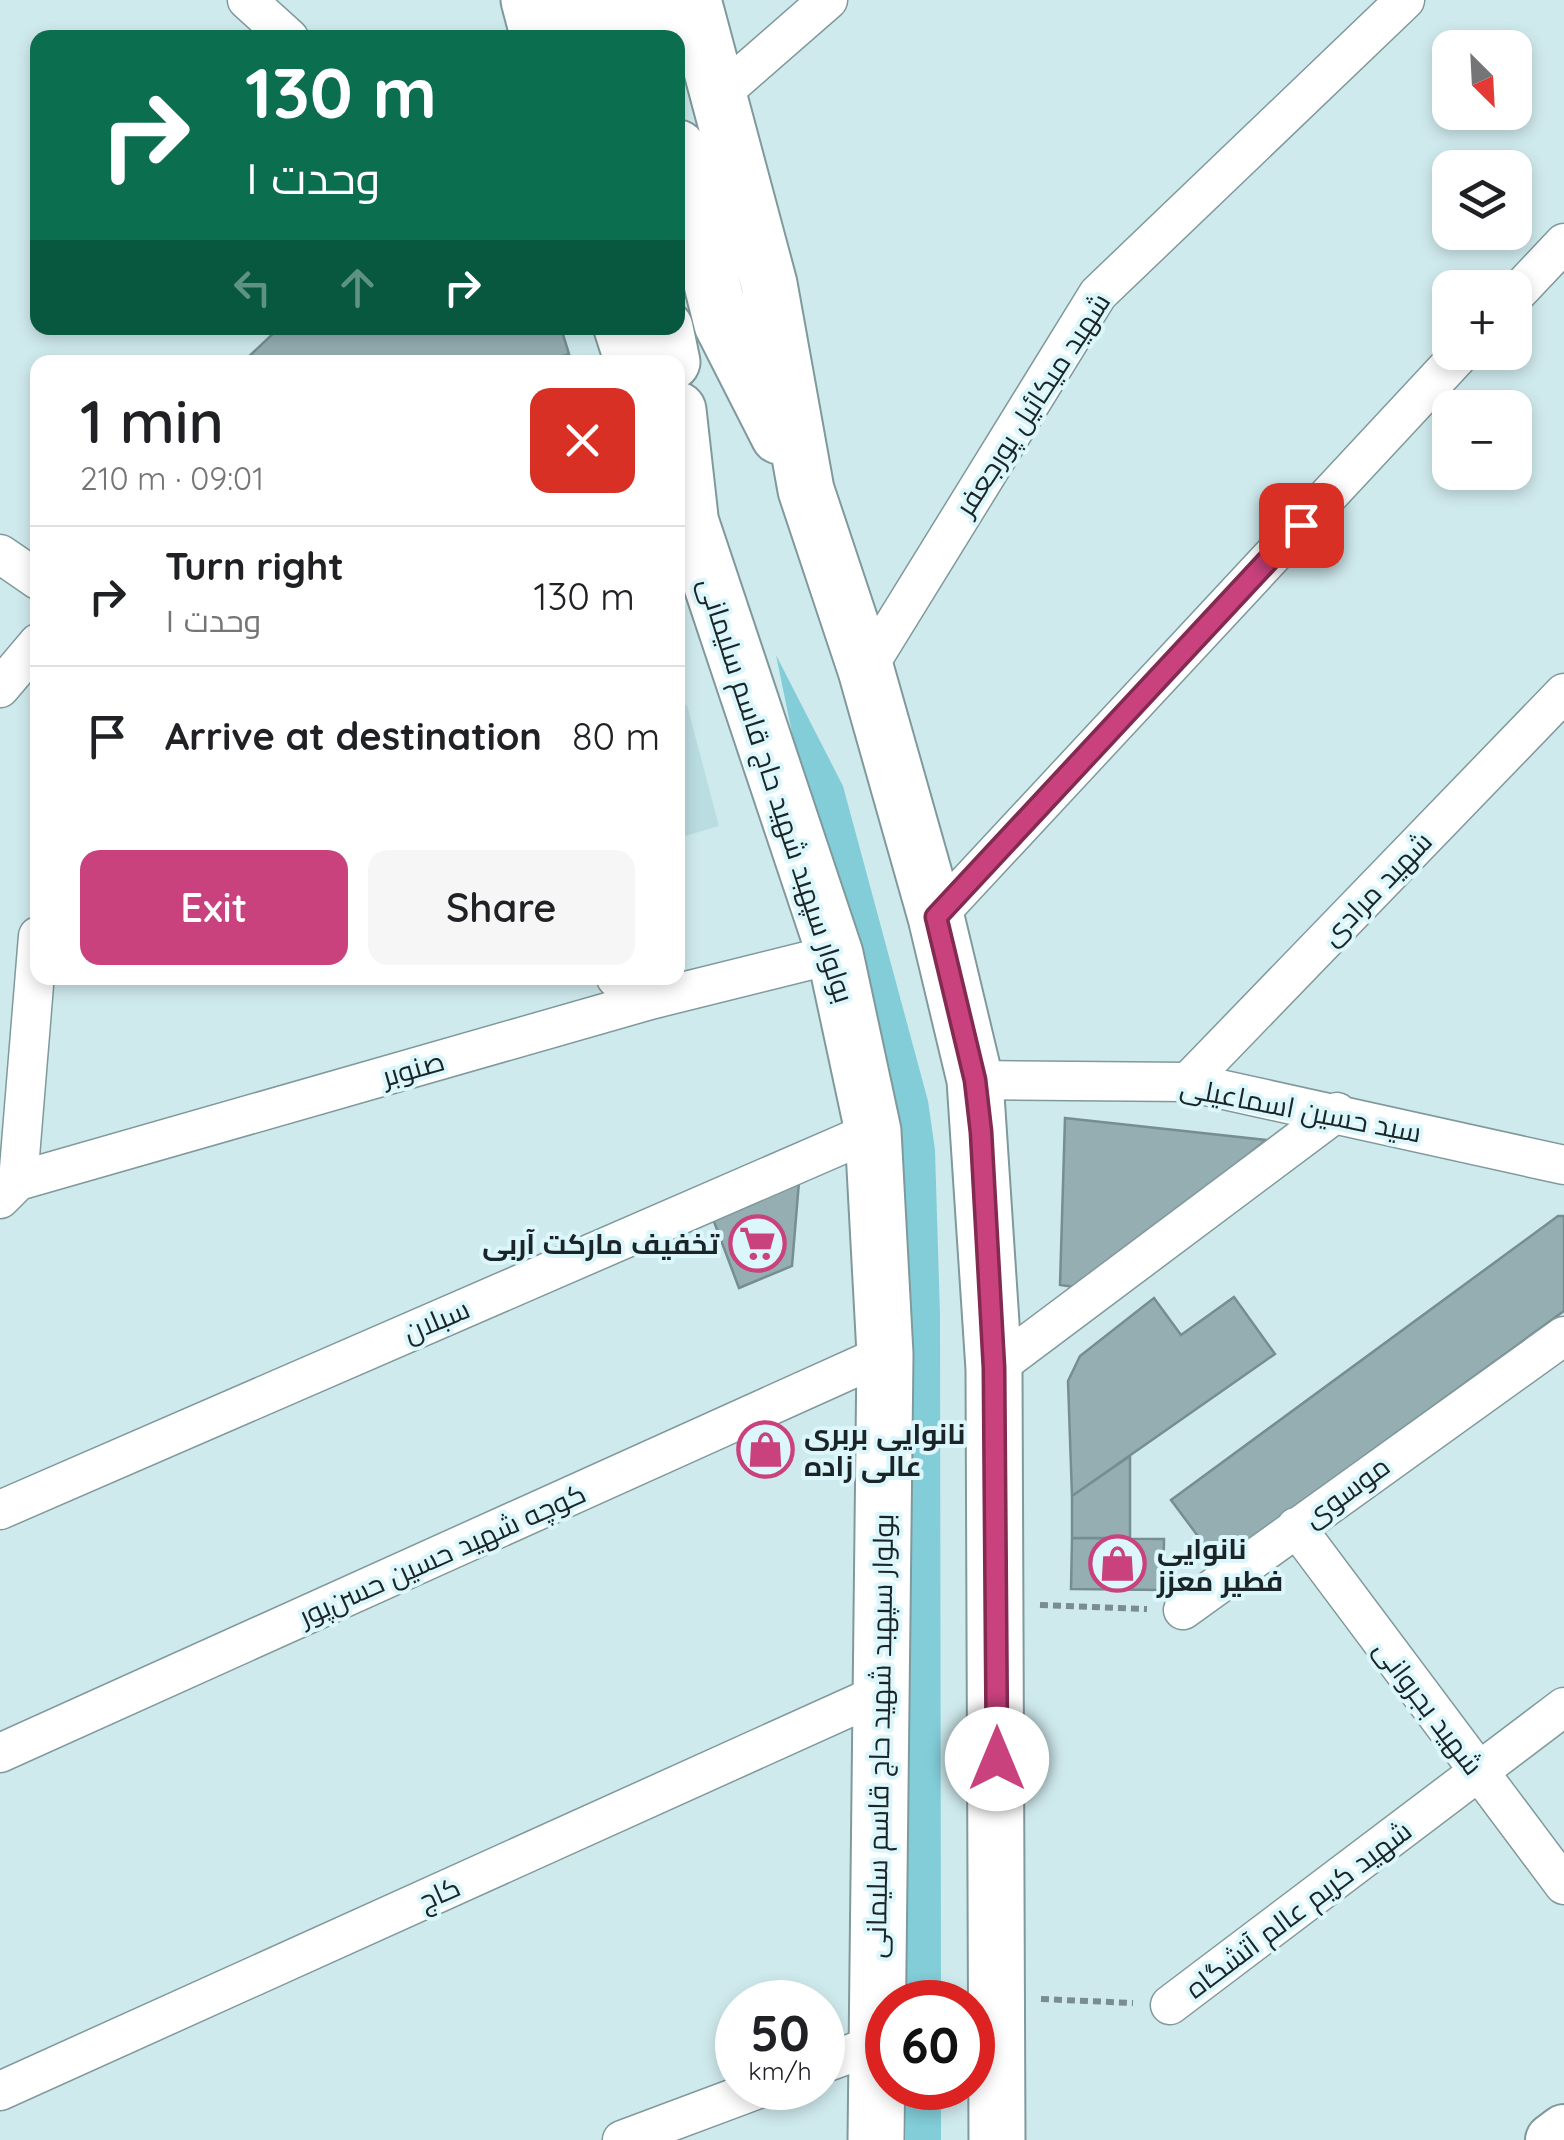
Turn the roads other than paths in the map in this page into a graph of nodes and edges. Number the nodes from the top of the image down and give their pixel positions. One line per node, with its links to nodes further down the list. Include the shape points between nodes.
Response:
1 (247, 0): 8 (street)
2 (529, 0): 9 (main road)
3 (584, 0): 10 (main road)
4 (640, 0): 11 (main road)
5 (692, 0): 12 (main road)
6 (828, 0): 12 (street)
7 (1405, 0): 22 (street, شهید میکائیل پورجعفر, via 1098,294)
8 (279, 30)
9 (537, 30)
10 (592, 30)
11 (648, 30)
12 (718, 96): 17 (main road, via 769,284)
13 (685, 176): 17 (main road, via 722,324)
14 (1564, 243): 15 (street)
15 (1532, 277)
16 (1445, 370): 25 (street)
17 (806, 490): 22 (main road)
18 (685, 505): 26 (main road, بولوار سپهبد شهید حاج قاسم سلیمانی)
19 (0, 554): 20 (street)
20 (30, 575)
21 (30, 652): 23 (street)
22 (866, 670): 25 (main road)
23 (0, 688)
24 (1564, 693): 31 (street, شهید مرادی)
25 (936, 917): 30 (main road)
26 (835, 954): 29 (street, صنوبر); 33 (main road, بولوار سپهبد شهید حاج قاسم سلیمانی)
27 (32, 985): 35 (street)
28 (627, 985): 29 (street)
29 (650, 1000): 35 (street, صنوبر)
30 (975, 1080): 31 (street, سید حسین اسماعیلی); 38 (main road)
31 (1188, 1082): 32 (street, سید حسین اسماعیلی)
32 (1337, 1112): 34 (street, سید حسین اسماعیلی); 38 (street)
33 (873, 1131): 37 (main road, بولوار سپهبد شهید حاج قاسم سلیمانی); 39 (street, سبلان)
34 (1564, 1166)
35 (9, 1190)
36 (1564, 1336): 40 (street, موسوی)
37 (885, 1354): 42 (main road, بولوار سپهبد شهید حاج قاسم سلیمانی); 44 (street, کوچه شهید حسین حسن‌پور)
38 (994, 1368): 55 (main road)
39 (0, 1510)
40 (1296, 1527): 41 (street, موسوی); 45 (street, شهید بجروانی)
41 (1183, 1610)
42 (878, 1694): 47 (main road, بولوار سپهبد شهید حاج قاسم سلیمانی); 49 (street, کاج)
43 (1564, 1708): 45 (street, شهید کریم عالم آتشگاه)
44 (0, 1754)
45 (1478, 1773): 46 (street, شهید بجروانی); 48 (street, شهید کریم عالم آتشگاه)
46 (1564, 1885)
47 (875, 1980)
48 (1170, 2005)
49 (0, 2091)
50 (715, 2105): 53 (street)
51 (875, 2110): 54 (main road, بولوار سپهبد شهید حاج قاسم سلیمانی)
52 (1564, 2132): 56 (main road)
53 (622, 2140)
54 (876, 2140)
55 (998, 2140)
56 (1552, 2140)

